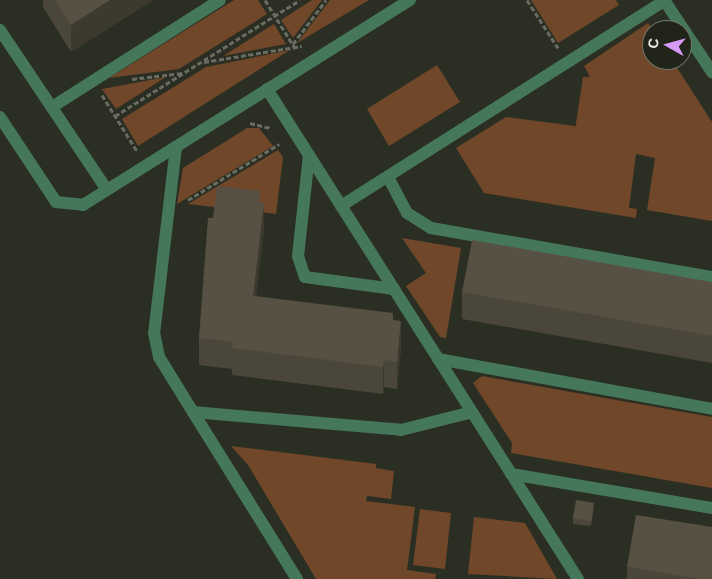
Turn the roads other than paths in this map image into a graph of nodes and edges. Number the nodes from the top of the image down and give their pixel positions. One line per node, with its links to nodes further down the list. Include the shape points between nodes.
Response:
1 (220, 0): 7 (street)
2 (410, 0): 6 (street)
3 (665, 0): 5 (street); 11 (street)
4 (0, 30): 7 (street)
5 (712, 72)
6 (267, 89): 9 (street); 10 (street)
7 (52, 107): 12 (street)
8 (0, 117): 12 (street, via 56,202 83,205)
9 (176, 146): 12 (street); 18 (street, via 155,345)
10 (308, 155): 13 (street); 15 (street, via 298,256 305,277)
11 (388, 177): 13 (street); 14 (street, via 407,213 431,228)
12 (107, 190)
13 (341, 206): 15 (street)
14 (712, 277)
15 (394, 289): 16 (street)
16 (438, 358): 17 (street); 19 (street)
17 (712, 409)
18 (193, 412): 19 (street, via 402,430); 22 (street)
19 (472, 412): 20 (street)
20 (511, 474): 21 (street); 23 (street)
21 (712, 508)
22 (297, 579)
23 (578, 579)

